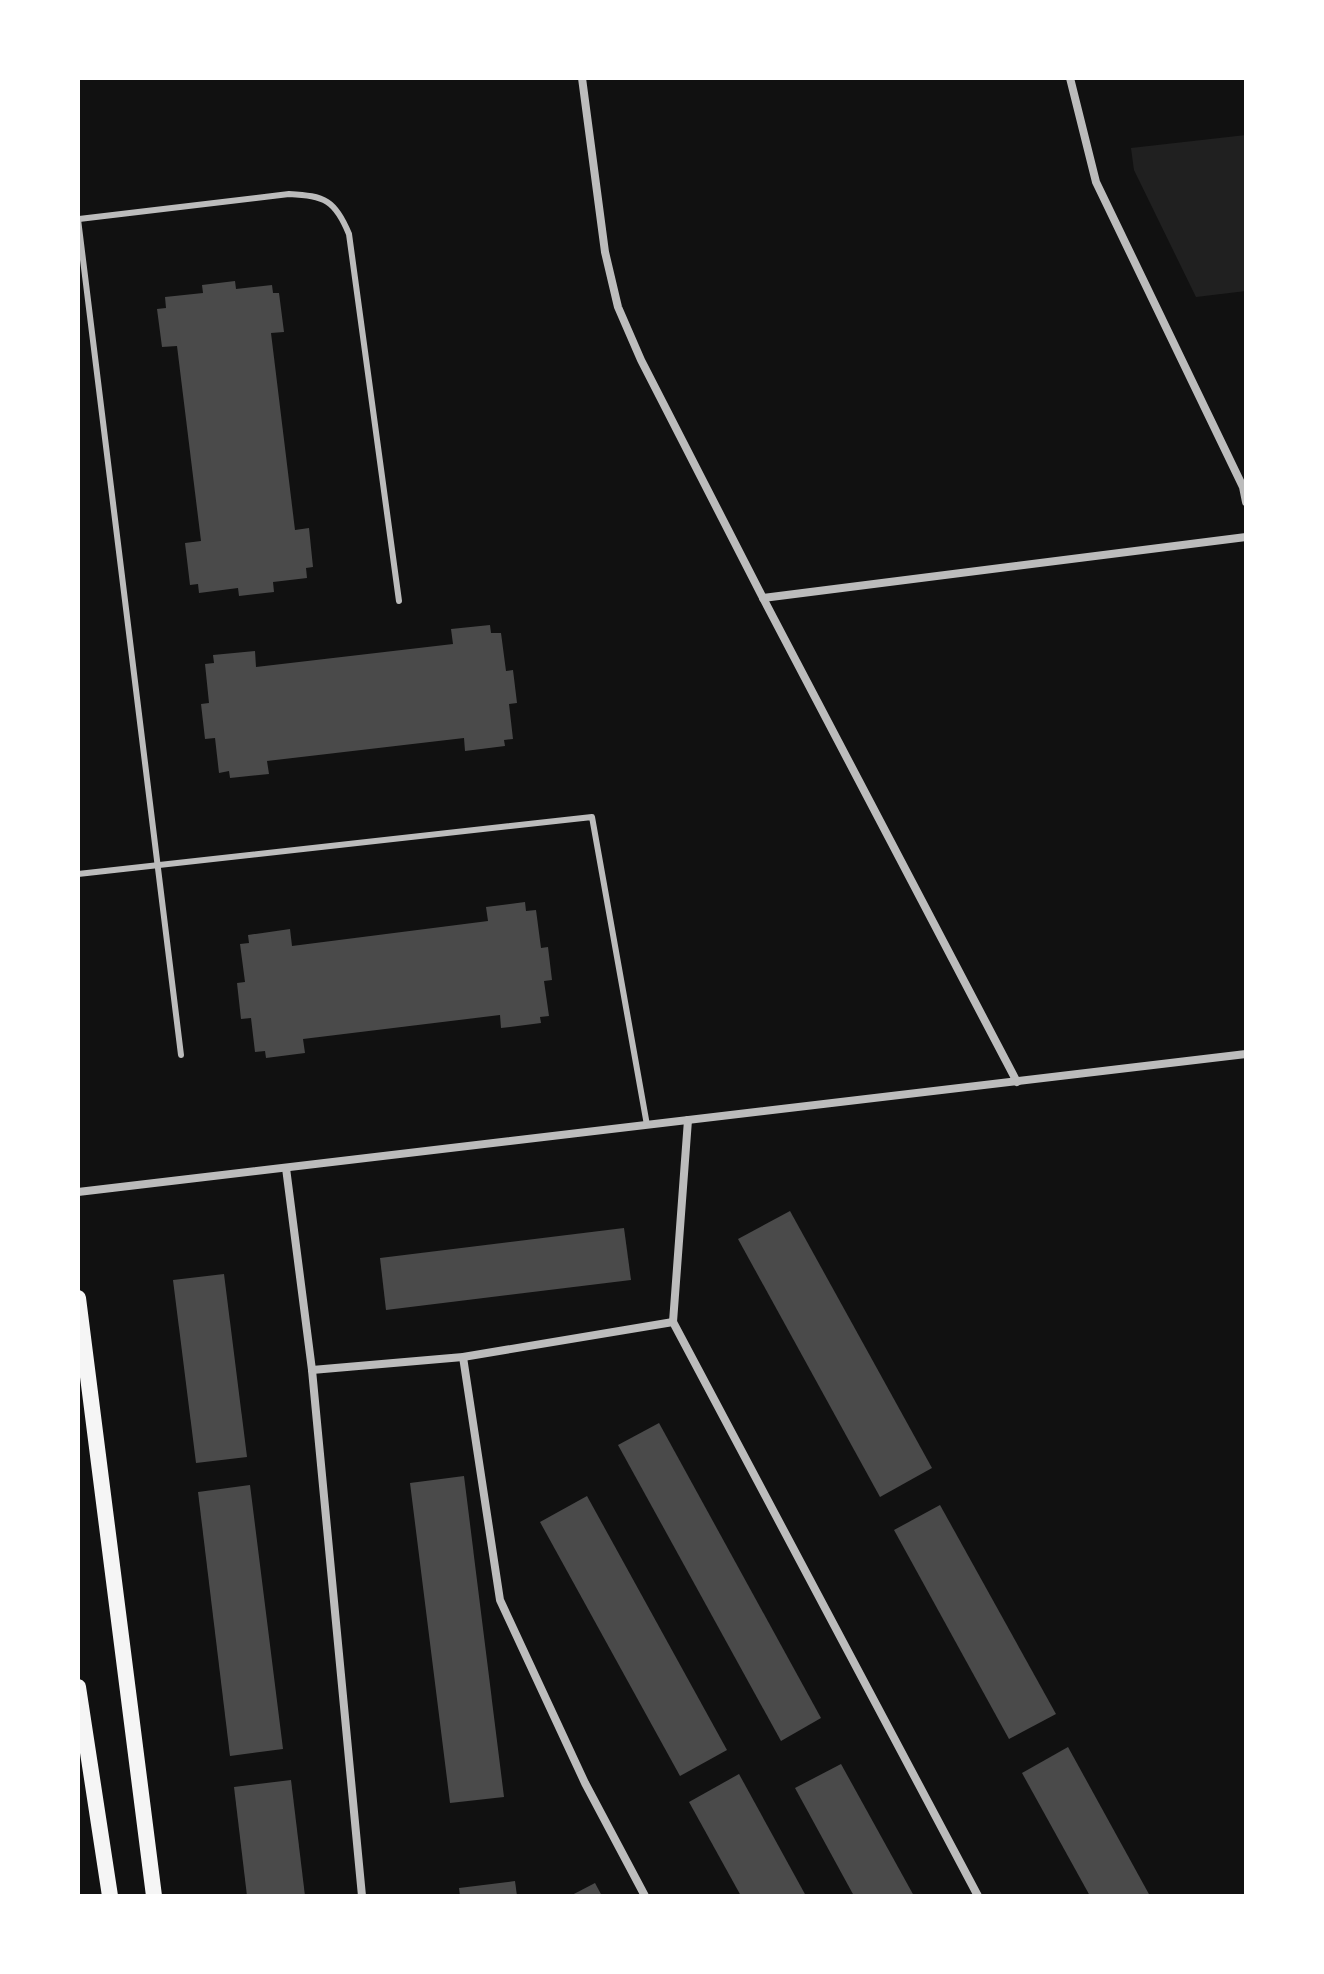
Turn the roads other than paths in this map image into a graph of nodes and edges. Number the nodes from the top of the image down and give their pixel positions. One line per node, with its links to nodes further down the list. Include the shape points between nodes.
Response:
1 (582, 78): 6 (street, via 605,252 618,307)
2 (1070, 78): 4 (street, via 1096,182)
3 (78, 219): 7 (lane, via 289,194 316,195 342,216 349,234); 8 (lane)
4 (1246, 502)
5 (1246, 537): 6 (street)
6 (763, 598): 12 (street)
7 (399, 601)
8 (158, 866): 9 (lane); 11 (lane); 14 (lane, via 592,817)
9 (78, 874)
10 (1246, 1054): 12 (street)
11 (181, 1055)
12 (1017, 1082): 13 (street)
13 (688, 1120): 14 (street); 18 (street)
14 (647, 1125): 15 (street)
15 (286, 1168): 16 (street); 20 (street)
16 (78, 1192)
17 (78, 1298): 23 (main road)
18 (673, 1322): 19 (street); 26 (street)
19 (463, 1357): 20 (street); 25 (street, via 500,1600 585,1783)
20 (312, 1370): 24 (street)
21 (78, 1687): 22 (main road)
22 (110, 1896)
23 (154, 1896)
24 (362, 1896)
25 (645, 1896)
26 (978, 1896)

